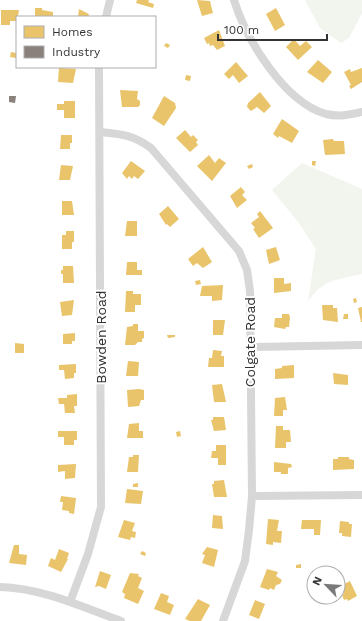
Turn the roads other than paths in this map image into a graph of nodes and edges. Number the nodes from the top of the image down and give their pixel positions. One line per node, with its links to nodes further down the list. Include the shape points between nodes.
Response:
1 (110, 0): 3 (street)
2 (234, 0): 5 (street, via 244,24 271,70 304,103 325,113 343,116)
3 (106, 16)
4 (99, 68): 6 (street, Bowden Road)
5 (362, 112)
6 (100, 132): 8 (street, Colgate Road, via 138,138 151,148 239,251 247,270 250,291); 12 (street, Bowden Road, via 101,507 90,548)
7 (362, 345): 8 (street)
8 (250, 347): 9 (street, Colgate Road)
9 (252, 496): 10 (street); 14 (street, Colgate Road, via 244,561)
10 (362, 496)
11 (0, 587): 12 (street, via 24,589)
12 (70, 602): 13 (street)
13 (121, 621)
14 (223, 621)

